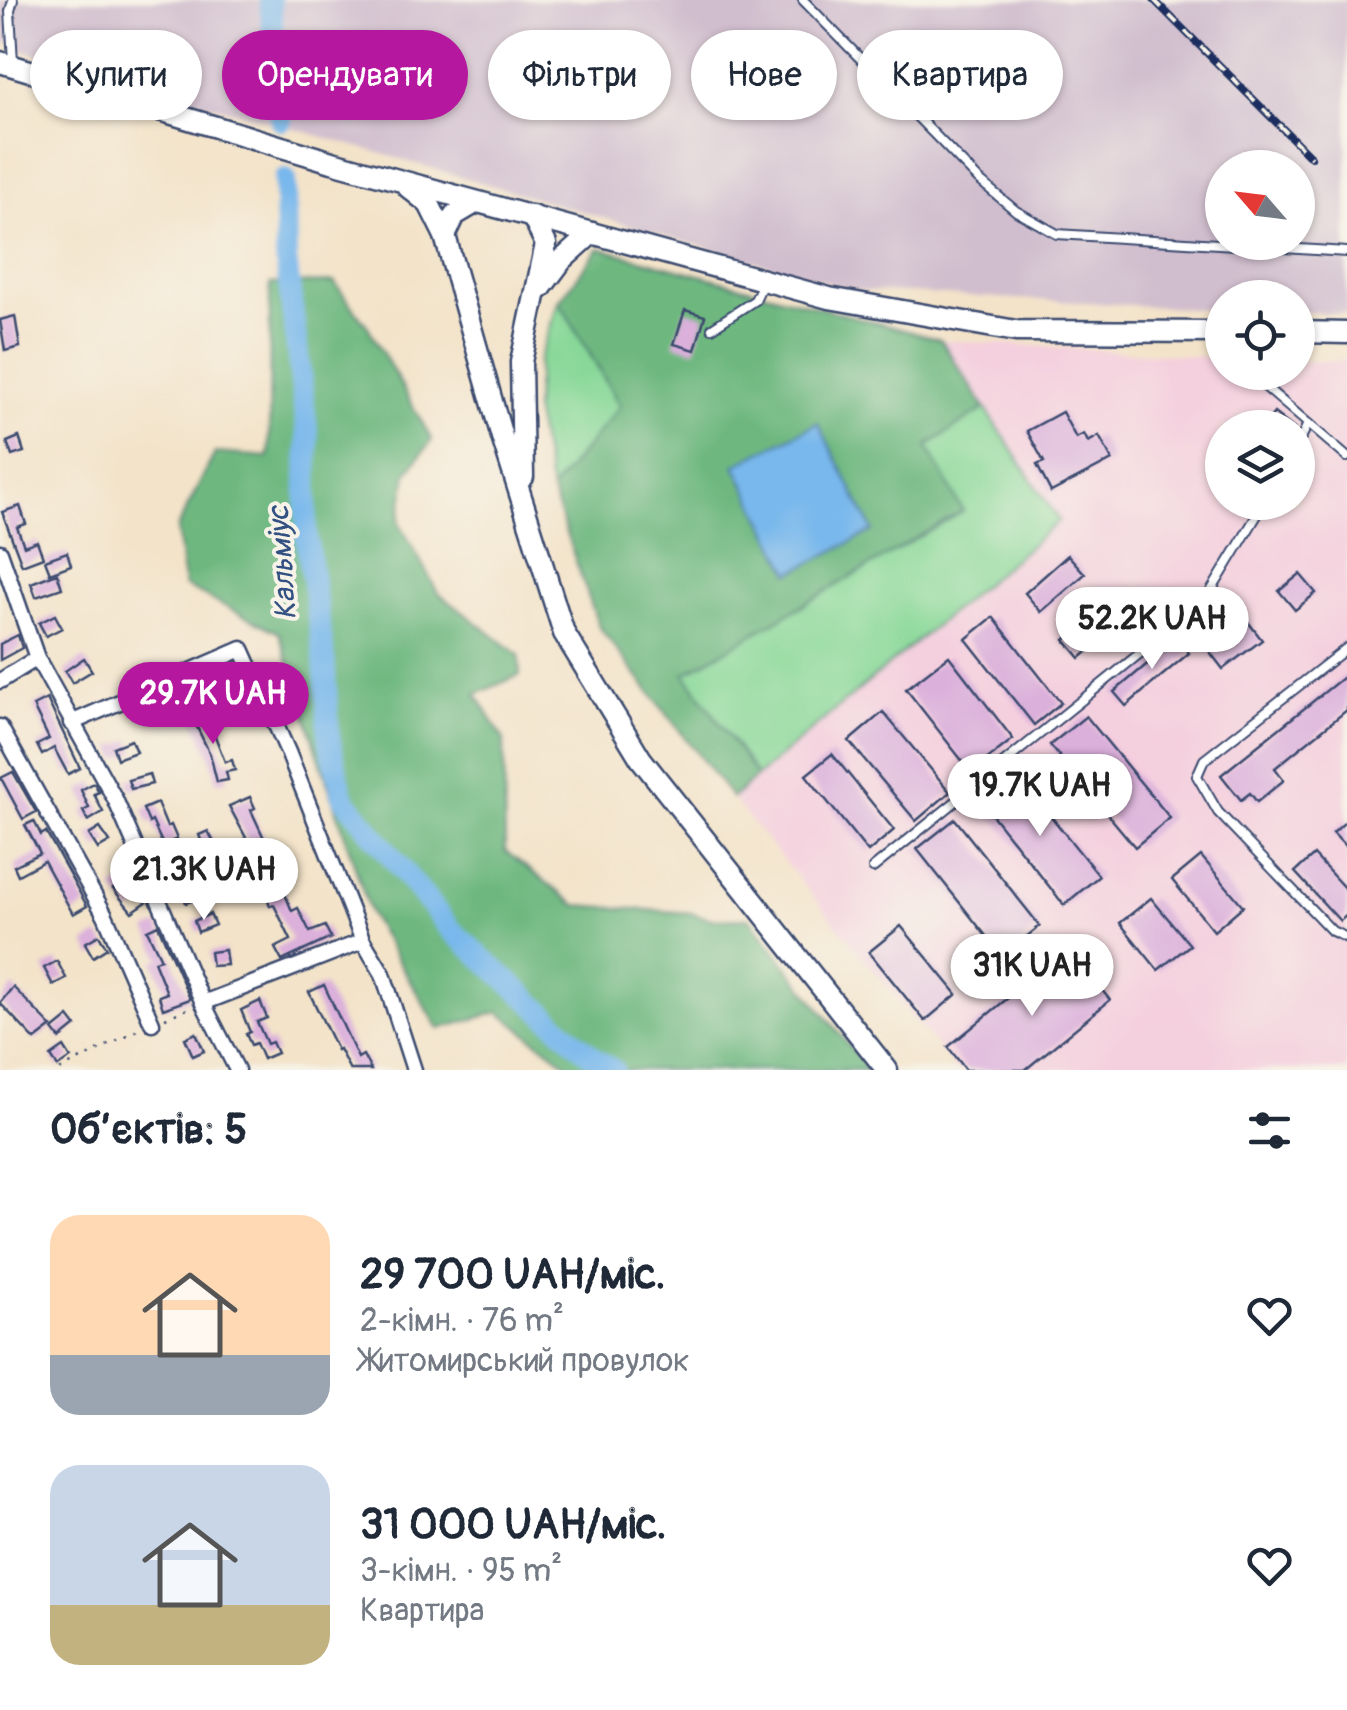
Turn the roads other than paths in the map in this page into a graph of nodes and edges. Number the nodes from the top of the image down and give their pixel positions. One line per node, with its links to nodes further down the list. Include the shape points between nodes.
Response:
1 (12, 0): 3 (lane)
2 (804, 0): 9 (lane, via 980,180 1057,234)
3 (7, 64): 4 (street)
4 (398, 180): 5 (street); 8 (street, via 429,204)
5 (477, 202): 6 (street); 8 (street, via 455,215)
6 (532, 216): 7 (street); 11 (street, via 546,244)
7 (592, 233): 10 (street); 11 (street)
8 (445, 236): 20 (street)
9 (1347, 252)
10 (765, 280): 12 (lane, via 755,300); 13 (street, via 828,298 1016,331)
11 (537, 294): 20 (street, via 521,362)
12 (712, 328)
13 (1205, 332)
14 (1315, 332): 15 (street)
15 (1347, 333)
16 (1269, 390): 17 (lane)
17 (1292, 410)
18 (1315, 430): 19 (lane)
19 (1347, 457)
20 (523, 500): 35 (street, via 564,633 641,759)
21 (1254, 520): 28 (lane, via 1205,600)
22 (0, 552): 24 (street)
23 (1347, 648): 29 (lane, via 1204,760 1197,776 1218,812 1332,931)
24 (37, 658): 25 (street); 26 (street)
25 (0, 681)
26 (71, 723): 30 (street, via 242,648); 31 (street, via 115,799)
27 (0, 727): 32 (street, via 104,915)
28 (874, 868)
29 (1347, 938)
30 (363, 940): 31 (street); 34 (street, via 383,974)
31 (202, 1003): 33 (street)
32 (152, 1023)
33 (238, 1070)
34 (414, 1070)
35 (887, 1070)

